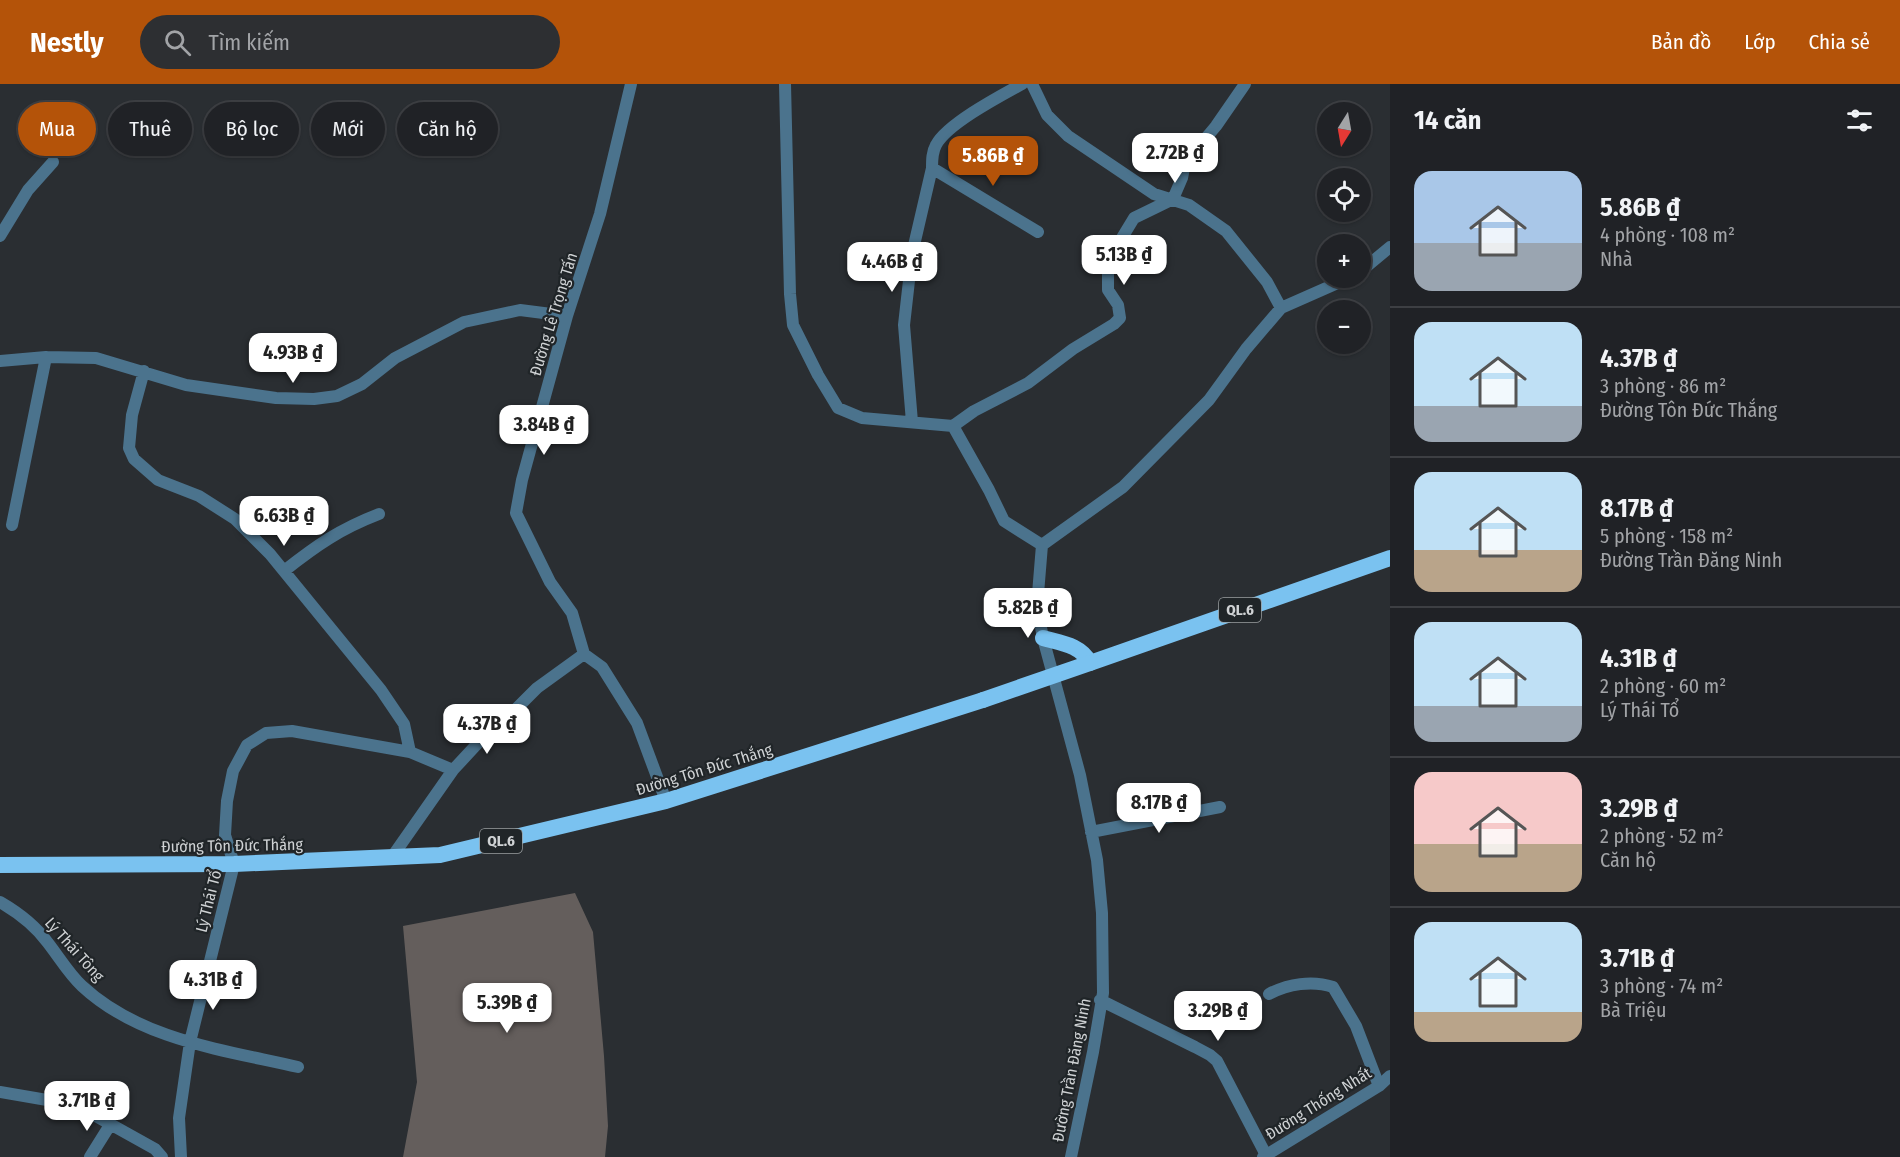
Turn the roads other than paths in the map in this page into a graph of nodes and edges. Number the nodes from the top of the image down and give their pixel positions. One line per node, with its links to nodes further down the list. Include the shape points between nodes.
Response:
1 (631, 84): 15 (street, Đường Lê Trọng Tấn, via 600,214)
2 (785, 84): 19 (street, via 793,325 838,408 862,418)
3 (1022, 84): 7 (street, via 968,117 937,143)
4 (1032, 84): 8 (street, via 1047,115 1068,136 1154,194)
5 (1245, 84): 8 (street, via 1185,164)
6 (52, 162): 10 (street, via 28,190)
7 (932, 168): 9 (street); 19 (street, via 912,254 904,325)
8 (1173, 199): 14 (street, via 1189,205 1226,231 1267,282); 20 (street, via 1134,218 1108,261 1108,290 1118,305 1120,318 1028,383)
9 (1038, 232)
10 (0, 237)
11 (1390, 247): 12 (street)
12 (1371, 263)
13 (1326, 288): 14 (street)
14 (1281, 308): 23 (street, via 1209,400 1123,487)
15 (567, 316): 18 (street, via 520,310 464,321 395,358 362,384 337,396 314,399 276,398 186,385); 27 (street, Đường Lê Trọng Tấn, via 516,513 550,582 572,613)
16 (46, 357): 17 (street); 18 (street, via 96,358); 22 (street)
17 (0, 361)
18 (144, 371): 25 (street, via 132,415 129,448 134,459 158,480 200,496 235,519)
19 (912, 422): 20 (street)
20 (953, 426): 23 (street, via 1004,521)
21 (379, 514): 25 (street, via 351,524)
22 (12, 525)
23 (1042, 545): 26 (street, Đường Trần Đăng Ninh, via 1037,606)
24 (1390, 558): 28 (highway, Đường Tôn Đức Thắng / QL.6)
25 (284, 571): 29 (street, via 381,690 404,724)
26 (1043, 638): 28 (highway, via 1075,647 1086,654); 33 (street, Đường Trần Đăng Ninh, via 1080,775)
27 (584, 654): 30 (street, via 537,688); 31 (street, via 602,667 637,723)
28 (1090, 663): 31 (highway, Đường Tôn Đức Thắng / QL.6, bridge)
29 (410, 752): 30 (street); 35 (street, via 292,731 266,733 247,745 233,771 227,801 225,835)
30 (453, 770): 34 (street)
31 (666, 801): 34 (highway, Đường Tôn Đức Thắng / QL.6, via 441,855)
32 (1220, 807): 33 (street)
33 (1091, 832): 39 (street, Đường Trần Đăng Ninh, via 1101,913)
34 (392, 857): 35 (highway, Đường Tôn Đức Thắng / QL.6)
35 (234, 864): 36 (highway, Đường Tôn Đức Thắng / QL.6); 40 (street, Lý Thái Tổ)
36 (0, 865)
37 (0, 902): 40 (street, Lý Thái Tông, via 21,914 81,986 119,1013 159,1033)
38 (1269, 994): 43 (street, via 1312,983 1334,987 1356,1026)
39 (1100, 1000): 46 (street, via 1217,1061); 50 (street, Đường Trần Đăng Ninh, via 1094,1052)
40 (190, 1042): 41 (street, Lý Thái Tông); 49 (street, Lý Thái Tổ, via 179,1118)
41 (298, 1067)
42 (1390, 1076): 43 (street, Đường Thống Nhất)
43 (1379, 1086): 46 (street, Đường Thống Nhất)
44 (0, 1092): 45 (street, via 76,1105)
45 (110, 1125): 47 (street); 48 (street, via 155,1149)
46 (1264, 1156)
47 (90, 1157)
48 (162, 1157)
49 (181, 1157)
50 (1071, 1157)

